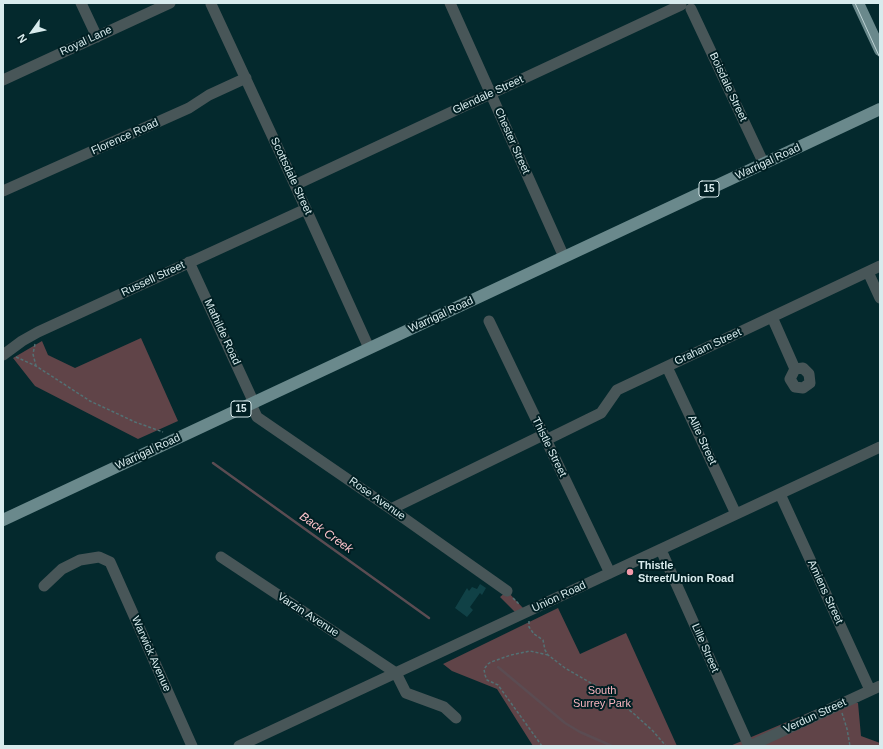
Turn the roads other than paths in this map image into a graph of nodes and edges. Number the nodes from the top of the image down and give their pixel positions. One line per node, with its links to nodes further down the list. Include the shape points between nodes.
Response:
1 (81, 3): 8 (street)
2 (170, 3): 8 (street, Royal Lane)
3 (211, 3): 10 (street, Scottsdale Street)
4 (450, 3): 12 (street, Chester Street)
5 (858, 3): 9 (main road)
6 (680, 4): 7 (street, via 685,9); 12 (street, Glendale Street)
7 (694, 6): 14 (street, Boisdale Street)
8 (97, 36): 11 (street, Royal Lane)
9 (880, 50)
10 (246, 78): 15 (street, Scottsdale Street); 16 (street, Florence Road, via 209,95 189,108)
11 (3, 80)
12 (491, 94): 15 (street, Glendale Street); 18 (street, Chester Street)
13 (880, 109): 14 (main road, Warrigal Road / 15)
14 (764, 164): 18 (main road, Warrigal Road / 15)
15 (296, 185): 17 (street, Scottsdale Street)
16 (3, 191)
17 (306, 209): 19 (street, Russell Street); 25 (street, Scottsdale Street)
18 (564, 257): 25 (main road, Warrigal Road / 15)
19 (189, 262): 26 (street, Russell Street, via 38,332); 29 (street, Mathilde Road)
20 (880, 266): 21 (street, Graham Street)
21 (868, 272): 22 (street); 23 (street, Graham Street)
22 (880, 298)
23 (772, 317): 27 (street, Graham Street); 28 (street)
24 (489, 321): 30 (street, Thistle Street)
25 (369, 348): 29 (main road, Warrigal Road / 15)
26 (5, 354)
27 (667, 367): 30 (street, Graham Street, via 617,390 601,414); 34 (street, Allie Street)
28 (795, 369)
29 (252, 403): 33 (street, Rose Avenue, via 257,417); 35 (main road, Warrigal Road / 15)
30 (544, 437): 33 (street, Graham Street); 38 (street, Thistle Street)
31 (880, 447): 32 (street, Union Road)
32 (780, 494): 34 (street, Union Road); 42 (street, Amiens Street)
33 (391, 508): 40 (street, Rose Avenue)
34 (736, 514): 36 (street, Union Road)
35 (3, 520)
36 (661, 550): 38 (street, Union Road); 46 (street, Lille Street)
37 (220, 557): 41 (street, Varzin Avenue)
38 (610, 573): 41 (street, Union Road)
39 (44, 586): 44 (street, Warwick Avenue, via 62,569 80,560 99,557 110,562)
40 (507, 591)
41 (396, 673): 43 (street, via 406,693 444,707); 45 (street, Union Road)
42 (875, 688): 46 (street, Verdun Street)
43 (456, 718)
44 (192, 746)
45 (239, 746)
46 (749, 746)

